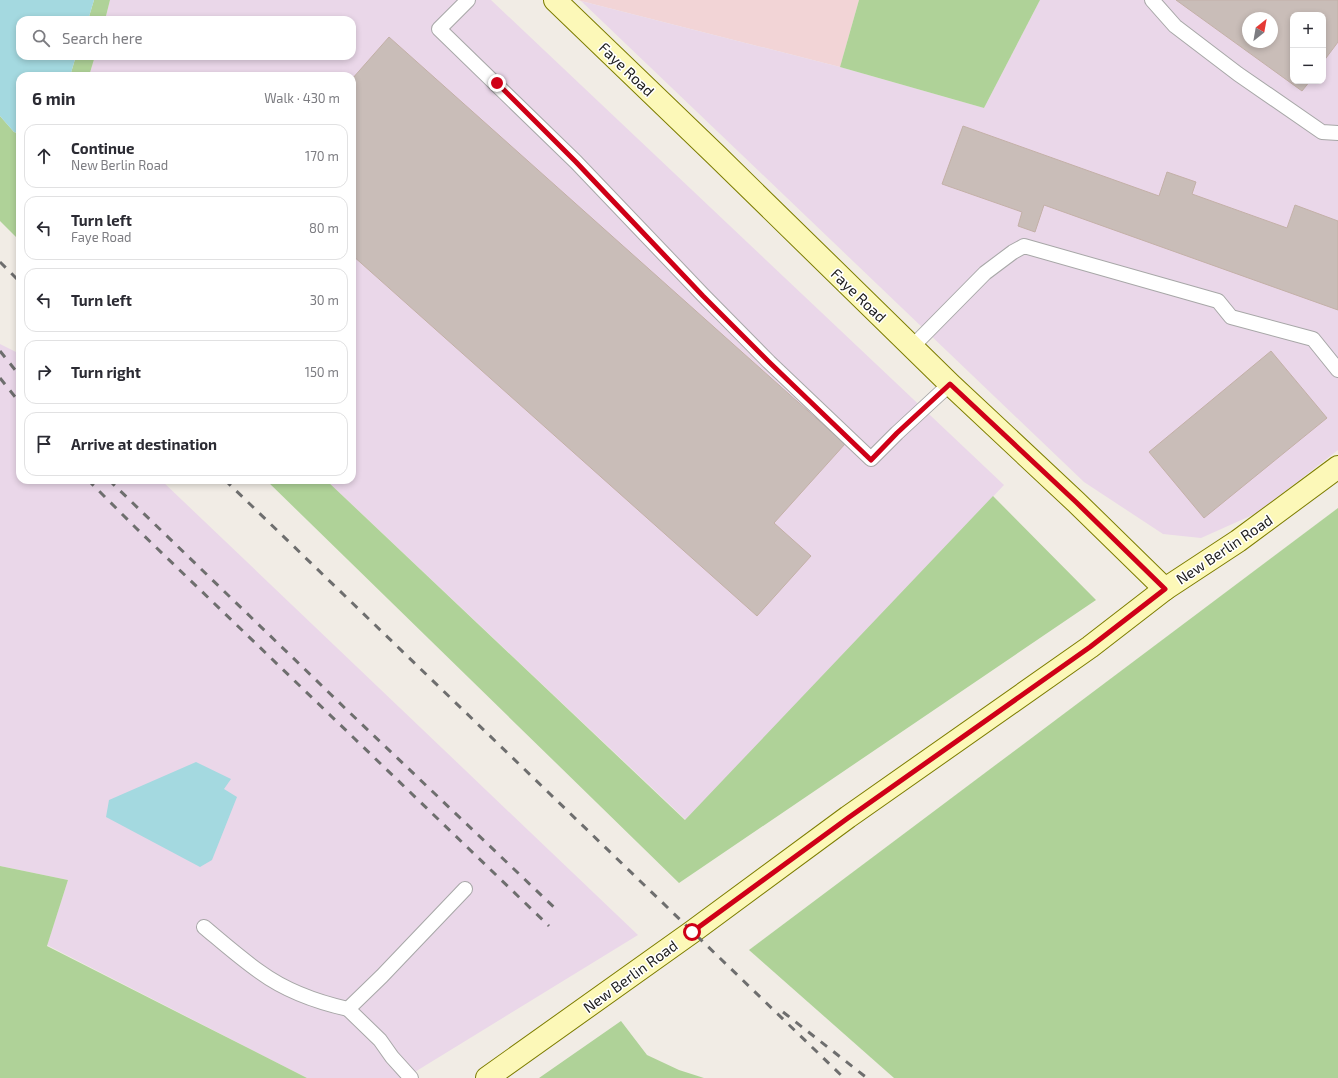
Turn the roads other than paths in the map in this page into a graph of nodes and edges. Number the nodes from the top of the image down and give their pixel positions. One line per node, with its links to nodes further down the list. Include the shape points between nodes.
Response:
1 (468, 0): 7 (lane, via 439,29 576,162 769,362 871,460)
2 (555, 0): 5 (street, Faye Road)
3 (1152, 0): 4 (lane, via 1175,26 1238,74 1322,132)
4 (1338, 132)
5 (912, 347): 6 (lane, via 985,273 1024,246 1218,301 1231,317 1313,339); 7 (street, Faye Road)
6 (1338, 370)
7 (950, 384): 9 (street, Faye Road)
8 (1338, 467): 9 (street, New Berlin Road, via 1238,541)
9 (1165, 589): 14 (street, New Berlin Road, via 1090,647)
10 (464, 889): 12 (lane)
11 (204, 927): 12 (lane, via 260,972 291,990 323,1003)
12 (348, 1009): 13 (lane, via 380,1040)
13 (411, 1078)
14 (487, 1078)

